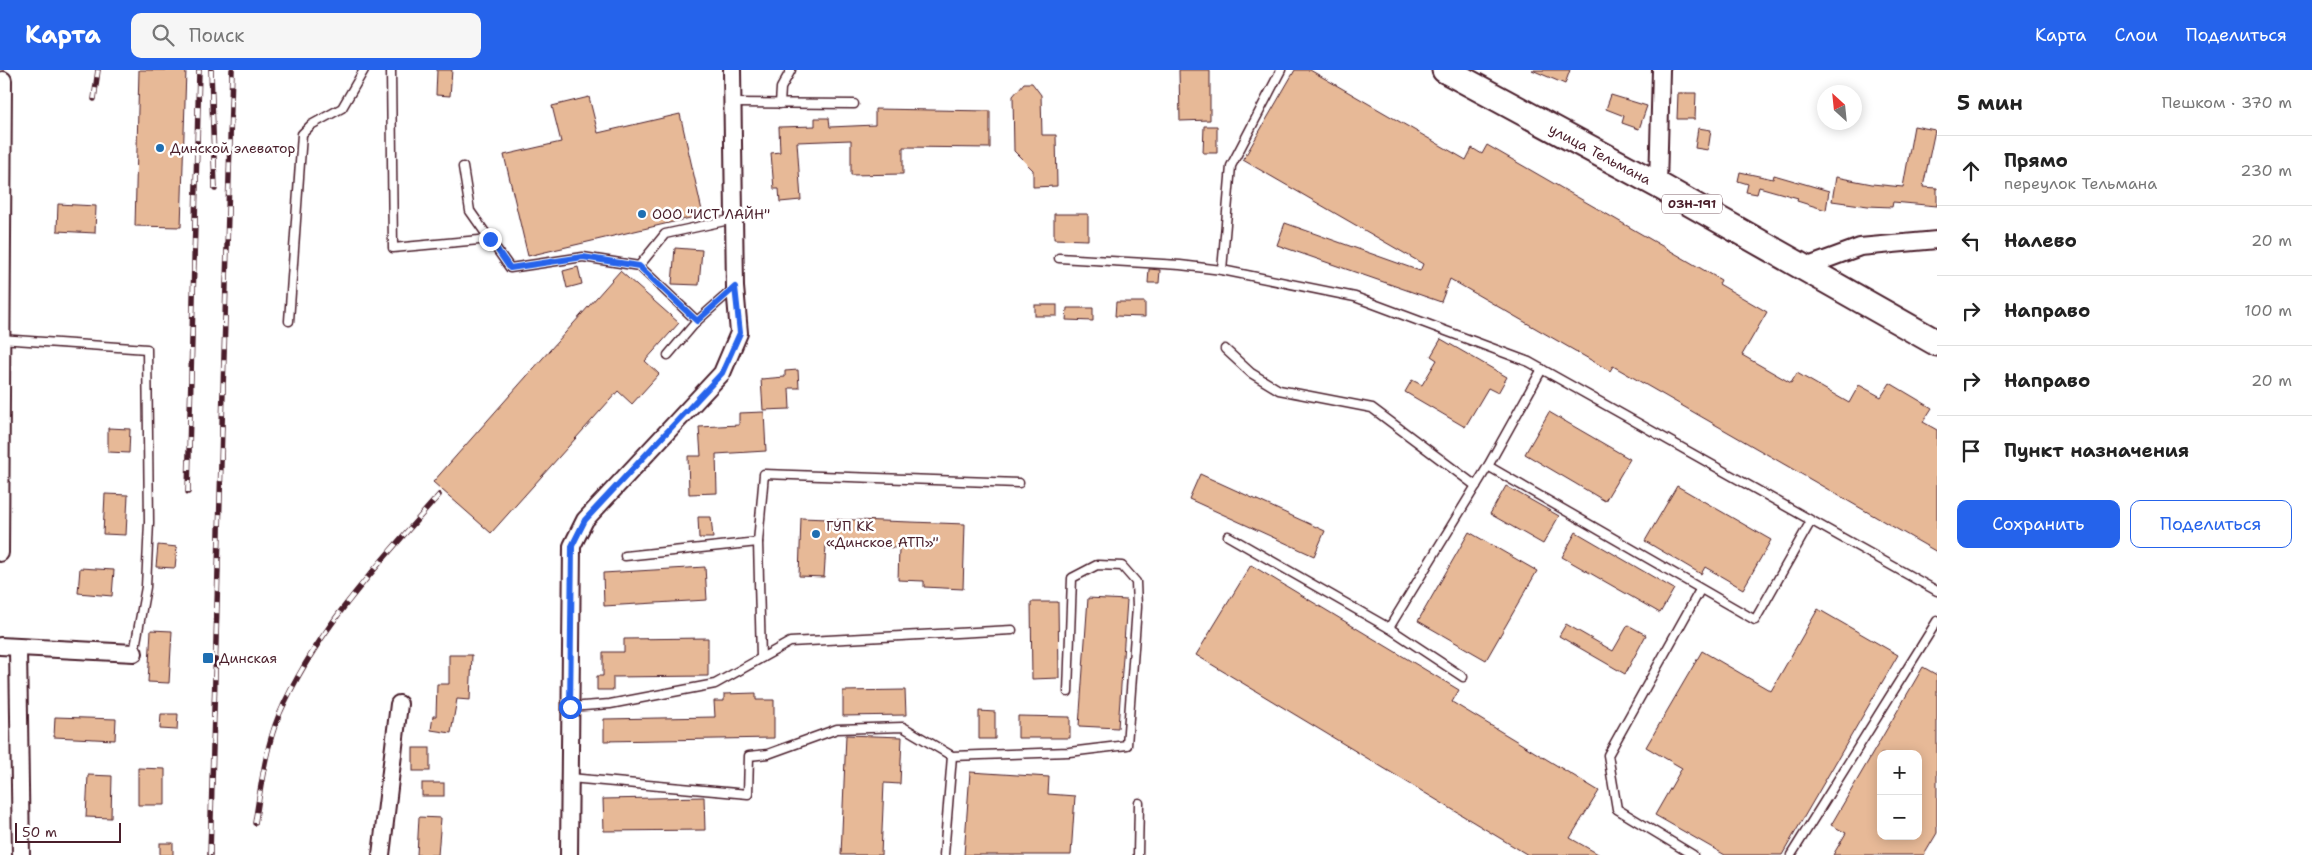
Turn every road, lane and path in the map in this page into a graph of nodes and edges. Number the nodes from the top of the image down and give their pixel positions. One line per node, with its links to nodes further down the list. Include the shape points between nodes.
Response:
1 (364, 70): 22 (lane, via 342,108 311,125 302,134)
2 (391, 70): 15 (lane, via 393,248)
3 (732, 70): 9 (street)
4 (791, 70): 10 (lane, via 781,88)
5 (1281, 70): 20 (lane, via 1231,166)
6 (1444, 70): 13 (main road, улица Тельмана / 03Н-191)
7 (1661, 70): 13 (street)
8 (4, 80): 24 (street)
9 (733, 103): 10 (lane); 14 (street)
10 (780, 104): 11 (lane)
11 (854, 104)
12 (463, 167): 15 (lane, via 470,211)
13 (1658, 185): 19 (main road, улица Тельмана / 03Н-191)
14 (734, 219): 18 (lane, via 665,234); 21 (street)
15 (490, 239): 18 (lane, via 510,268 583,257)
16 (1937, 240): 19 (street, via 1860,247)
17 (1059, 258): 20 (lane)
18 (639, 266): 23 (lane)
19 (1803, 268): 25 (main road, улица Тельмана / 03Н-191)
20 (1222, 270): 28 (lane, via 1355,297)
21 (735, 287): 23 (lane); 49 (street, via 740,333 722,373 585,520 572,546)
22 (289, 321)
23 (697, 321): 27 (lane)
24 (0, 339): 35 (street); 44 (lane, via 146,349 149,531 146,587)
25 (1937, 343)
26 (1225, 349): 31 (lane, via 1251,373 1279,390 1372,408)
27 (668, 355)
28 (1542, 369): 29 (lane); 32 (lane)
29 (1488, 466): 31 (lane); 37 (lane)
30 (1018, 483): 34 (lane, via 764,474)
31 (1476, 486): 40 (lane)
32 (1812, 520): 37 (lane, via 1755,620); 38 (lane)
33 (1228, 536): 40 (lane)
34 (758, 542): 36 (lane); 45 (lane)
35 (0, 553)
36 (625, 556)
37 (1700, 590): 58 (lane, via 1608,755 1617,809)
38 (1937, 591)
39 (1937, 621): 59 (lane)
40 (1389, 628): 46 (lane)
41 (1012, 630): 45 (lane, via 790,642)
42 (0, 646): 43 (street)
43 (18, 648): 44 (street); 53 (street)
44 (134, 654)
45 (761, 658): 49 (lane, via 714,684 610,704)
46 (1463, 677)
47 (1068, 692): 50 (lane, via 1072,578 1097,565 1122,566 1136,582 1137,607 1128,745 1069,752)
48 (399, 704): 54 (street)
49 (570, 707): 51 (street)
50 (952, 756): 51 (lane, via 903,727 837,729 768,754 749,756 748,794); 56 (lane)
51 (570, 778): 55 (street)
52 (1139, 803): 57 (lane)
53 (21, 855)
54 (381, 855)
55 (569, 855)
56 (944, 855)
57 (1138, 855)
58 (1693, 855)
59 (1791, 855)

